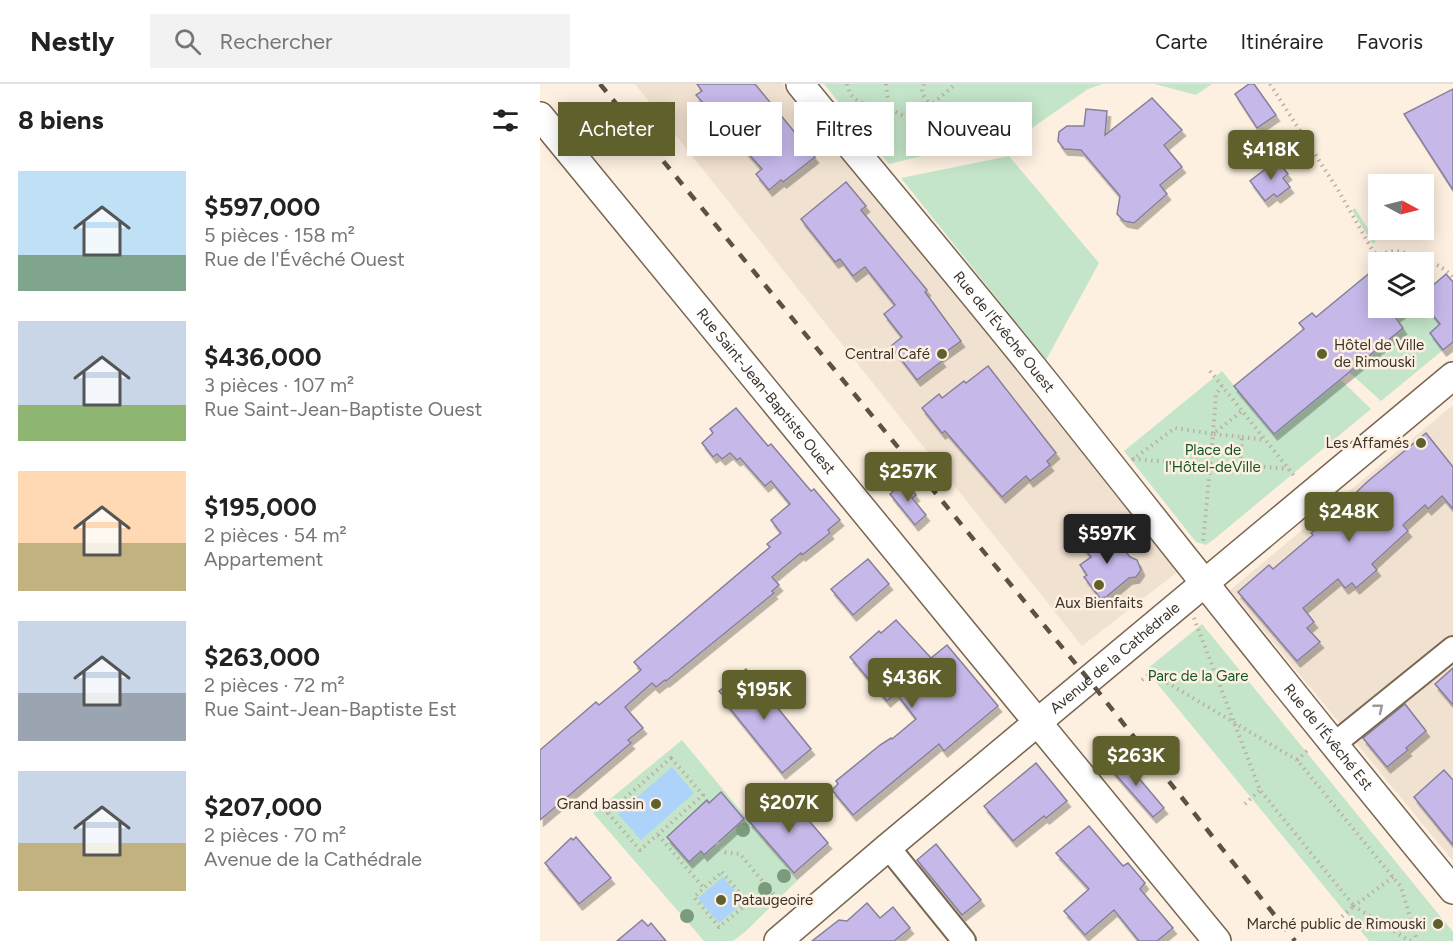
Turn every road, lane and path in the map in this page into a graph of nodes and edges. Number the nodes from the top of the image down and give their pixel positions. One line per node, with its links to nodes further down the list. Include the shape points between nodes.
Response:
1 (800, 84): 29 (street, Rue de l'Évêché Ouest)
2 (847, 84): 9 (path)
3 (886, 84): 10 (path)
4 (924, 84): 11 (path, via 923,94)
5 (944, 84): 8 (path)
6 (956, 84): 8 (path)
7 (1270, 84): 14 (path)
8 (948, 90): 12 (path)
9 (861, 102)
10 (888, 102)
11 (929, 102)
12 (933, 102)
13 (540, 116): 33 (street, Rue Saint-Jean-Baptiste Ouest)
14 (1374, 252)
15 (1434, 264): 16 (path)
16 (1453, 277)
17 (1210, 371): 19 (path)
18 (1453, 376): 27 (street, Avenue de la Cathédrale)
19 (1222, 386): 20 (path); 21 (path, via 1216,394)
20 (1242, 411): 21 (path); 23 (path)
21 (1213, 434): 22 (path); 24 (path); 24 (path, via 1175,428 1133,459)
22 (1242, 437): 23 (path); 25 (path)
23 (1265, 440): 26 (path)
24 (1210, 464): 25 (path); 28 (path)
25 (1240, 465): 26 (path)
26 (1289, 469): 27 (path)
27 (1309, 494): 29 (street, Avenue de la Cathédrale)
28 (1203, 543)
29 (1204, 583): 33 (street, Avenue de la Cathédrale); 35 (street, Rue de l'Évêché Est)
30 (1199, 630): 34 (path)
31 (1453, 648): 35 (street, one-way to 31)
32 (1142, 680): 34 (path, via 1151,673)
33 (1036, 723): 44 (street, Avenue de la Cathédrale); 52 (street, Rue Saint-Jean-Baptiste Ouest)
34 (1235, 725): 36 (path); 45 (path, via 1297,760)
35 (1333, 745): 47 (street, Rue de l'Évêché Est)
36 (1260, 790): 38 (path); 48 (path)
37 (695, 802): 39 (path); 40 (path); 42 (path, via 703,795 671,758 608,813 640,850)
38 (1245, 804)
39 (699, 807)
40 (681, 814): 41 (path); 42 (path)
41 (685, 819)
42 (658, 835): 46 (path)
43 (717, 843): 50 (path, via 725,852 740,854)
44 (888, 847): 50 (street, Avenue de la Cathédrale); 51 (street)
45 (1393, 877): 48 (path); 53 (path, via 1401,888)
46 (704, 888): 46 (path, via 722,872 748,903 719,927 693,897)
47 (1453, 890)
48 (1354, 906): 49 (path); 53 (path, via 1408,940)
49 (1339, 919)
50 (788, 932)
51 (964, 941)
52 (1217, 941)
53 (1416, 941)

